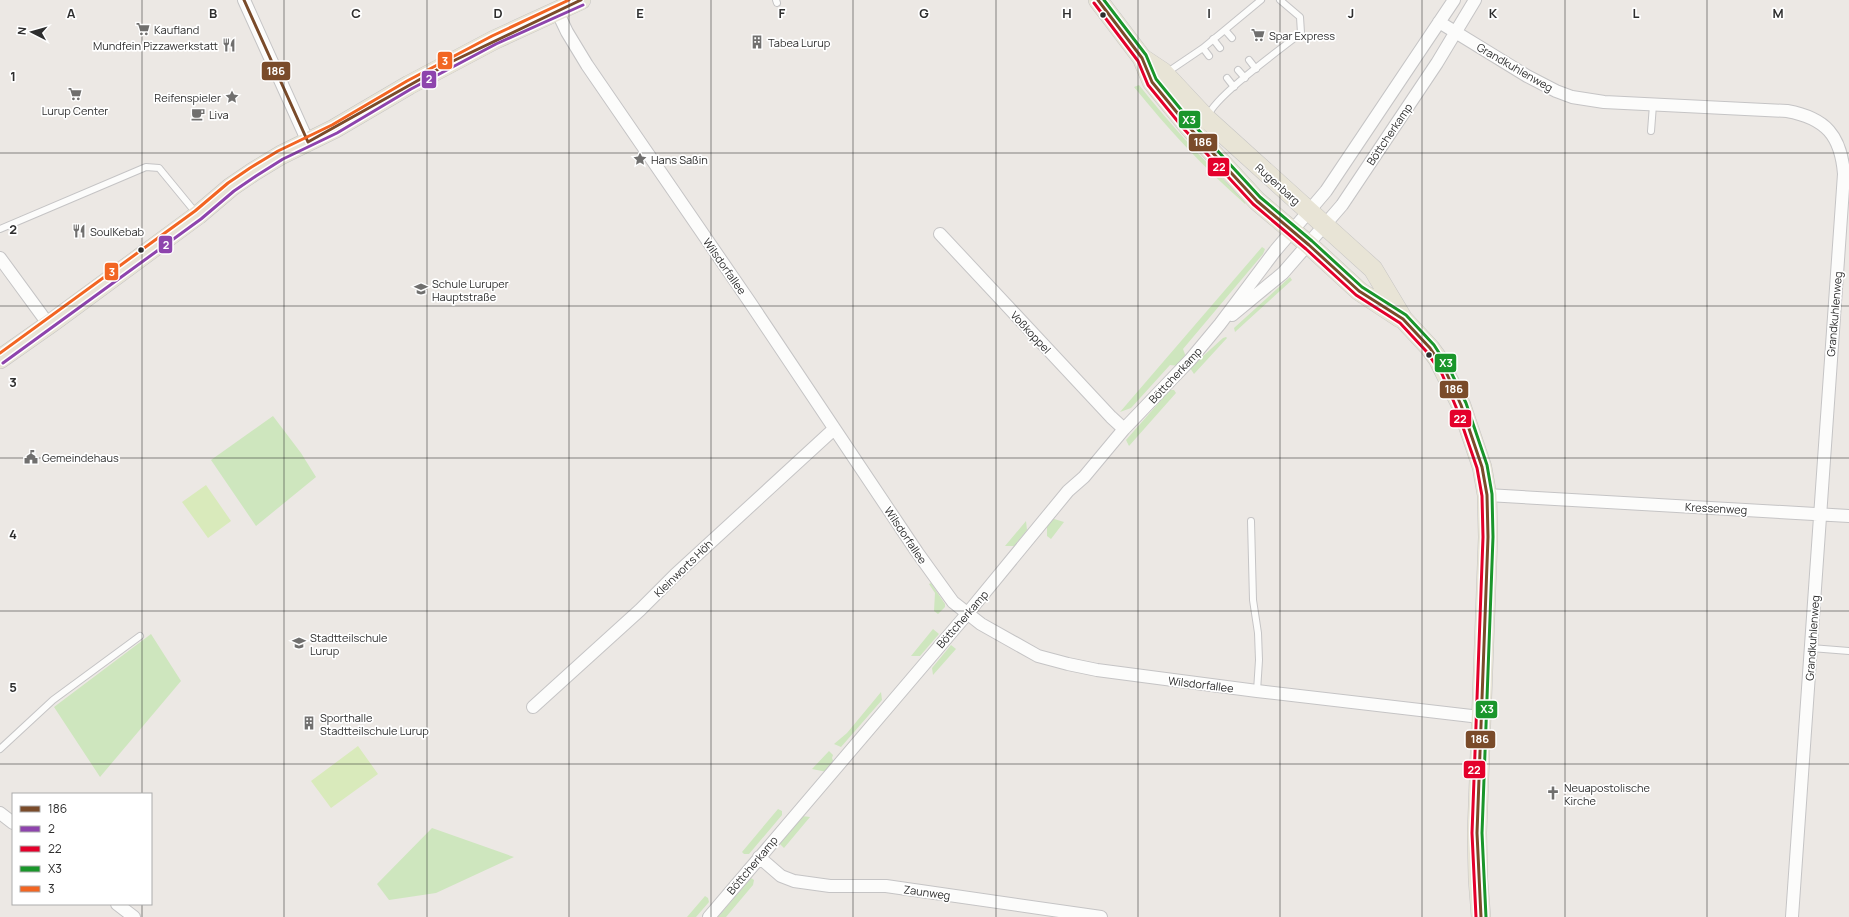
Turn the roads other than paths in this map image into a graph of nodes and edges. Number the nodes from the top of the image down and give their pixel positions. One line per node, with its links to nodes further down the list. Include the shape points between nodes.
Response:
1 (244, 0): 28 (street)
2 (581, 0): 8 (main road)
3 (1098, 0): 17 (main road, Rugenbarg)
4 (1261, 0): 10 (lane)
5 (1280, 0): 19 (lane, via 1300,17 1301,33)
6 (1454, 0): 9 (street, Böttcherkamp)
7 (1475, 0): 11 (street, Böttcherkamp)
8 (557, 11): 28 (main road, via 494,40 410,84); 41 (street, Wilsdorfallee, via 587,65)
9 (1439, 22): 11 (street, Grandkuhlenweg); 29 (street, Böttcherkamp, via 1326,192)
10 (1225, 30): 12 (lane); 13 (lane)
11 (1456, 32): 25 (street, Grandkuhlenweg, via 1556,91 1589,100); 31 (street, Böttcherkamp)
12 (1232, 38)
13 (1213, 39): 14 (lane); 15 (lane)
14 (1202, 48): 16 (lane); 21 (lane, via 1172,69)
15 (1220, 48)
16 (1209, 56)
17 (1142, 58): 21 (main road, Rugenbarg); 33 (main road, Rugenbarg, via 1152,82 1188,126 1257,201)
18 (1250, 60): 19 (lane)
19 (1256, 69): 23 (lane)
20 (1238, 70): 23 (lane)
21 (1163, 72): 26 (main road, Rugenbarg)
22 (1227, 78): 24 (lane)
23 (1244, 78): 24 (lane)
24 (1234, 87): 26 (lane, via 1210,109)
25 (1653, 105): 27 (lane); 44 (street, Grandkuhlenweg, via 1804,114 1829,130 1838,143 1844,174)
26 (1207, 119): 29 (main road, Rugenbarg)
27 (1652, 131)
28 (308, 142): 30 (main road, via 253,172)
29 (1309, 212): 31 (main road, Rugenbarg); 33 (street, Böttcherkamp)
30 (198, 215): 32 (lane, via 159,168 146,167); 39 (main road)
31 (1326, 226): 35 (street, Böttcherkamp); 37 (main road, Rugenbarg, via 1373,269)
32 (0, 229)
33 (1292, 231): 35 (main road, Rugenbarg); 38 (street, Böttcherkamp)
34 (940, 234): 42 (street, Voßkoppel, via 1105,412)
35 (1309, 245): 37 (main road, Rugenbarg, via 1360,291); 38 (street, Böttcherkamp, via 1283,273)
36 (0, 258): 39 (street)
37 (1403, 319): 43 (main road, Rugenbarg, via 1430,348 1451,384 1473,436)
38 (1220, 324): 42 (street, Böttcherkamp, via 1190,360)
39 (49, 325): 40 (main road)
40 (0, 359)
41 (834, 429): 47 (street, Wilsdorfallee, via 953,602); 52 (street, Kleinworts Höh)
42 (1124, 429): 47 (street, Böttcherkamp, via 1068,491)
43 (1487, 495): 44 (street, Kressenweg); 53 (main road, Rugenbarg, via 1488,536)
44 (1821, 514): 45 (street, Kressenweg); 49 (street, Grandkuhlenweg)
45 (1849, 516)
46 (1251, 521): 51 (lane, via 1253,600 1259,660)
47 (967, 614): 51 (street, Wilsdorfallee, via 1038,656 1068,664); 57 (street, Böttcherkamp)
48 (140, 636): 54 (lane, via 53,700)
49 (1812, 648): 50 (lane); 63 (street, Grandkuhlenweg)
50 (1849, 650)
51 (1257, 691): 53 (street, Wilsdorfallee)
52 (532, 707)
53 (1480, 717): 62 (main road, Rugenbarg, via 1477,833)
54 (0, 749)
55 (0, 813): 56 (street)
56 (12, 822)
57 (760, 857): 60 (street, Böttcherkamp); 61 (street, Zaunweg, via 781,876 794,881 830,886 886,886)
58 (118, 905): 59 (street)
59 (134, 917)
60 (708, 917)
61 (1101, 917)
62 (1481, 917)
63 (1792, 917)

